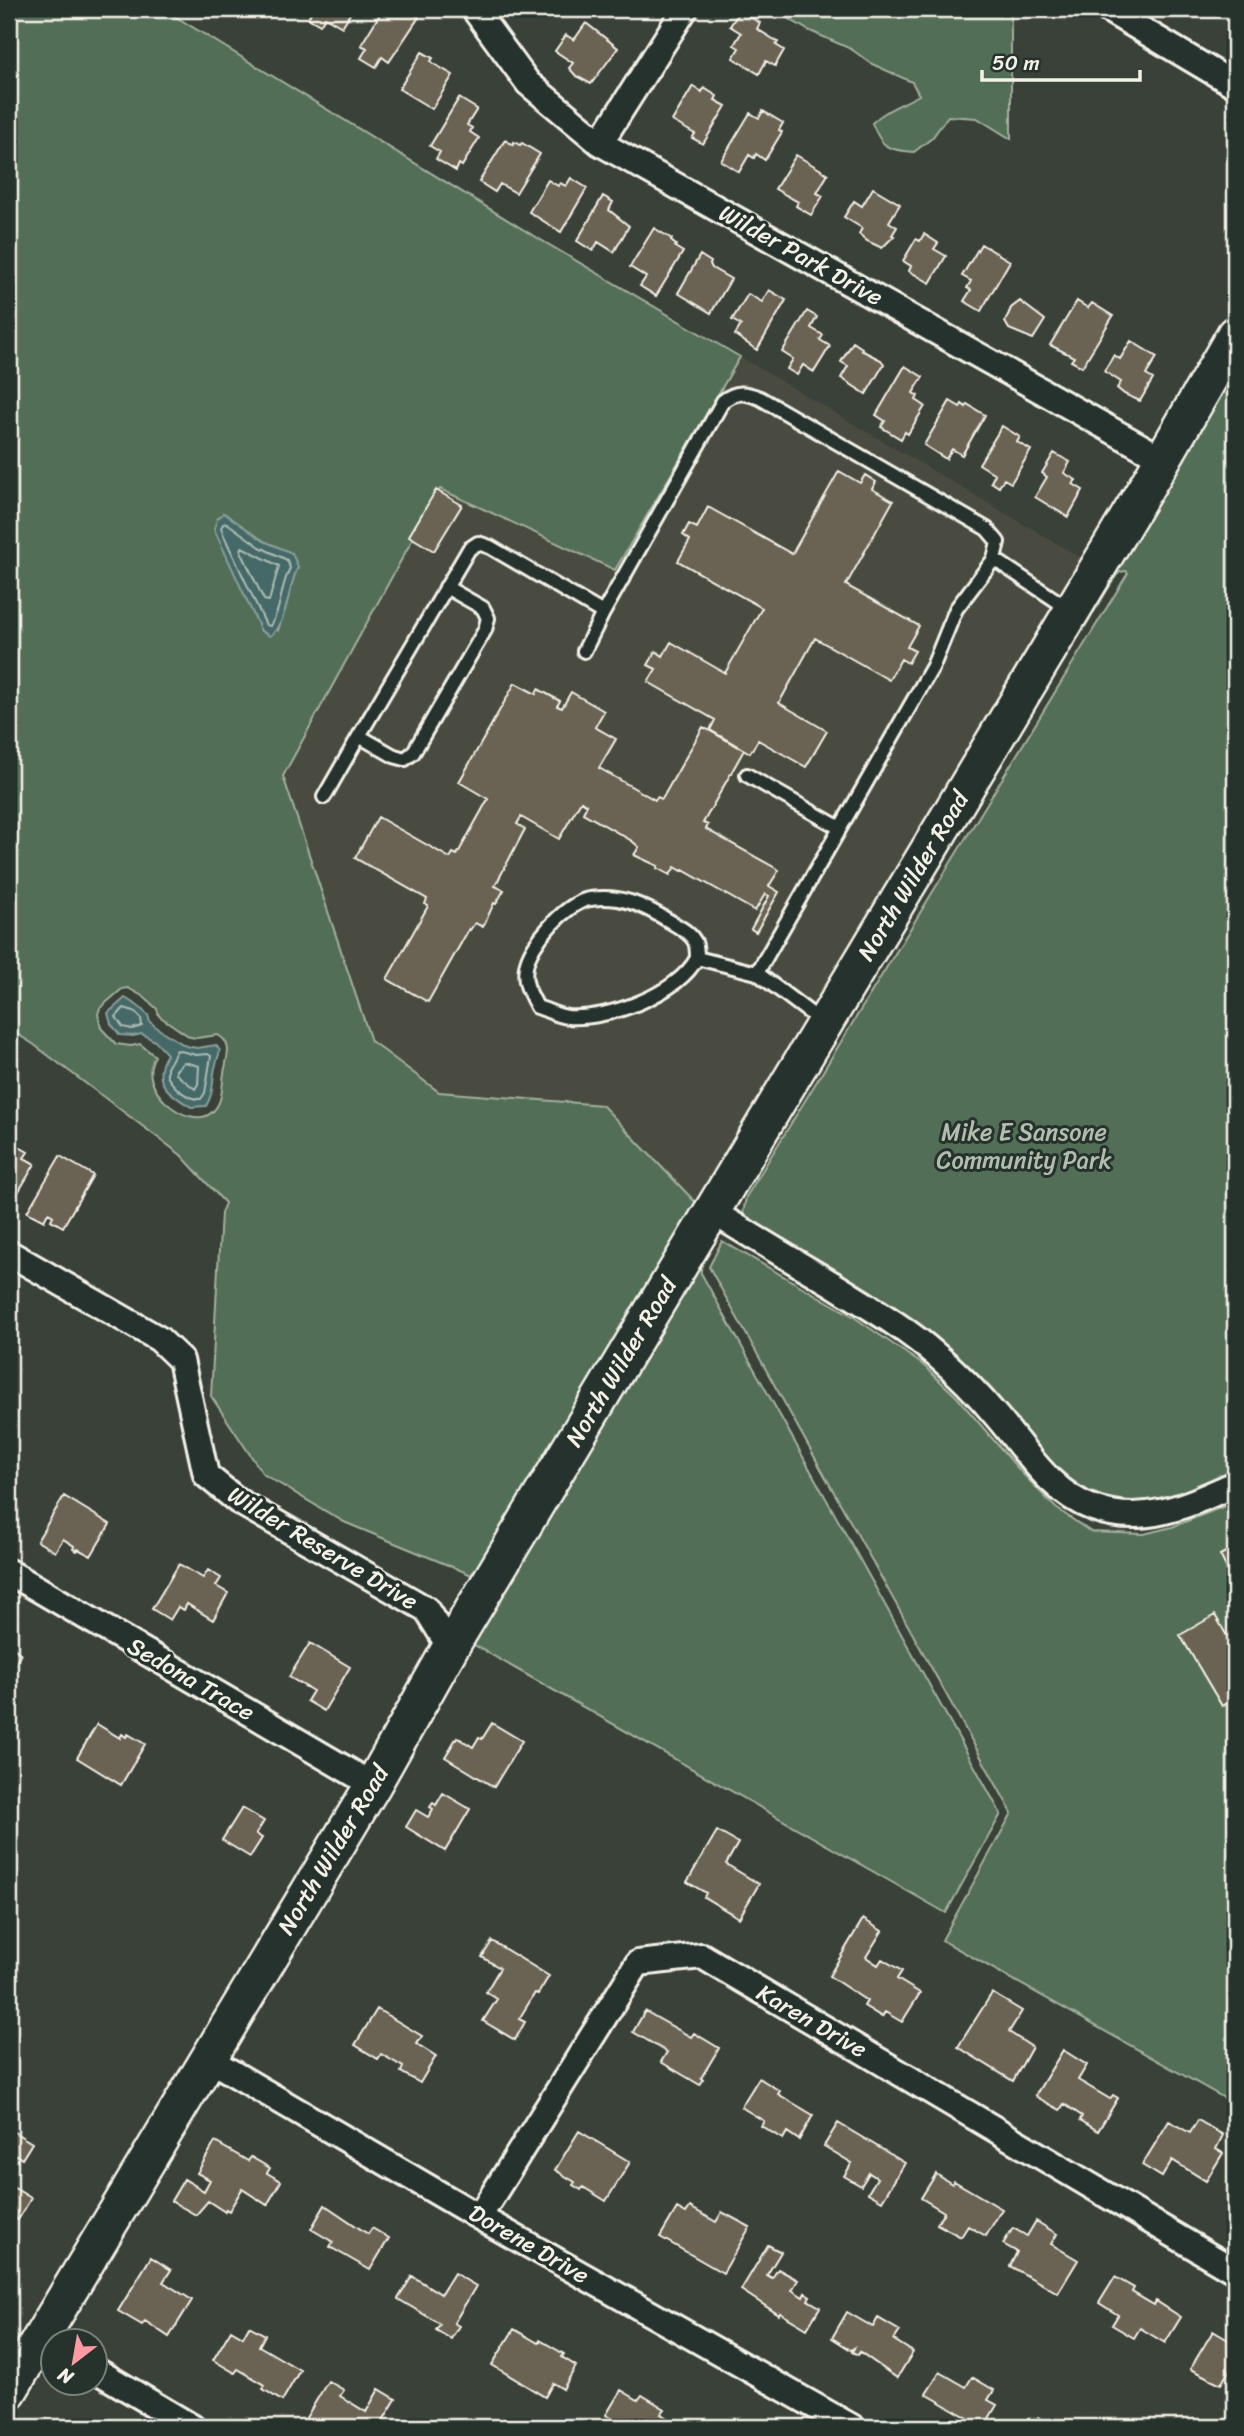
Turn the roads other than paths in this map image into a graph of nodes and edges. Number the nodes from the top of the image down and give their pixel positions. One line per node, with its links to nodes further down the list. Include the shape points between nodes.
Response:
1 (474, 9): 5 (street, Wilder Park Drive, via 528,83)
2 (685, 9): 5 (street)
3 (1107, 9): 4 (street)
4 (1235, 85)
5 (600, 143): 7 (street, Wilder Park Drive)
6 (1235, 334): 7 (street, North Wilder Road)
7 (1163, 459): 10 (street, North Wilder Road)
8 (994, 559): 10 (lane); 11 (lane, via 998,542 987,529 760,398 733,393 723,401); 16 (lane, via 956,609 933,666)
9 (446, 587): 11 (lane, via 469,549 478,543); 13 (lane); 13 (lane, via 483,608 488,618 485,630 413,753 405,759 394,756)
10 (1072, 611): 19 (street, North Wilder Road)
11 (603, 613): 12 (lane)
12 (584, 651)
13 (359, 736): 15 (lane)
14 (747, 775): 16 (lane)
15 (324, 797)
16 (840, 828): 18 (lane)
17 (697, 958): 17 (lane, via 690,971 661,993 603,1015 567,1017 537,1007 525,985 526,964 542,934 587,899 611,898 643,905 688,933 697,945); 18 (lane)
18 (757, 973): 19 (lane)
19 (825, 1024): 20 (street, North Wilder Road)
20 (711, 1211): 22 (street, via 922,1342 976,1393 1039,1469 1080,1502 1109,1513 1146,1515 1186,1506); 24 (street, North Wilder Road)
21 (9, 1253): 24 (street, Wilder Reserve Drive, via 159,1339 181,1360 206,1475 238,1501 426,1609)
22 (1235, 1484)
23 (9, 1572): 25 (street, Sedona Trace)
24 (450, 1648): 25 (street, North Wilder Road)
25 (373, 1785): 26 (street, North Wilder Road)
26 (208, 2058): 27 (street, Dorene Drive); 29 (street, North Wilder Road)
27 (479, 2217): 28 (street, Karen Drive, via 638,1963 702,1956); 34 (street, Dorene Drive)
28 (1235, 2271)
29 (54, 2328)
30 (38, 2353): 32 (street, North Wilder Road)
31 (108, 2377): 33 (street)
32 (9, 2391)
33 (192, 2427)
34 (852, 2427)

